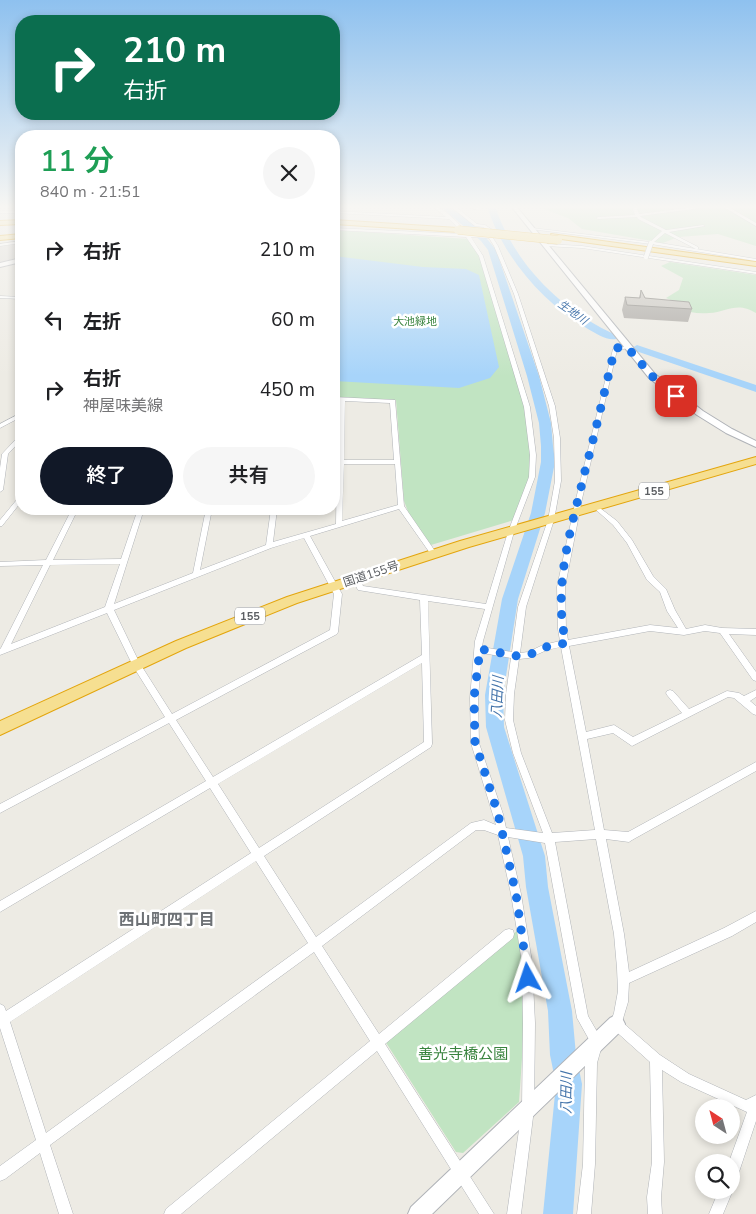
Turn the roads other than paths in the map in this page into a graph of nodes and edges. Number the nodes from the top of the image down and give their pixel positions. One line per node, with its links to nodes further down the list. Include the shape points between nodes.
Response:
1 (483, 263): 32 (street, via 527,407 533,455 532,477)
2 (503, 263): 29 (street, via 552,406 559,466)
3 (560, 263): 8 (main road)
4 (685, 263): 7 (street)
5 (720, 263): 6 (highway)
6 (756, 268)
7 (756, 273)
8 (627, 347): 14 (main road, via 652,376 676,396 729,431); 23 (street, via 615,348)
9 (342, 399): 11 (street); 18 (street, via 393,401)
10 (15, 418): 12 (street)
11 (340, 424)
12 (0, 426)
13 (15, 442): 15 (street)
14 (756, 444)
15 (2, 453): 19 (street)
16 (756, 460): 22 (highway, 国道155号 / 155)
17 (340, 462): 18 (street)
18 (397, 462): 21 (street)
19 (1, 485)
20 (15, 505): 30 (street)
21 (401, 506): 31 (street); 35 (street)
22 (596, 507): 23 (highway, 国道155号 / 155); 46 (street, via 630,542 650,578 663,591)
23 (576, 513): 29 (highway, 国道155号 / 155); 48 (street, via 560,586 560,611)
24 (72, 515): 38 (street)
25 (139, 515): 36 (street)
26 (208, 515): 39 (street)
27 (273, 515): 34 (street)
28 (339, 515): 31 (street)
29 (551, 520): 32 (highway, 国道155号 / 155); 51 (street, via 522,607)
30 (0, 524)
31 (339, 525): 33 (street)
32 (511, 532): 35 (highway, 国道155号 / 155); 44 (street)
33 (306, 535): 34 (street); 41 (street)
34 (269, 546): 39 (street)
35 (434, 554): 40 (highway, 国道155号 / 155)
36 (124, 562): 38 (street); 43 (street)
37 (0, 564): 38 (street)
38 (48, 564): 50 (street)
39 (196, 574): 43 (street)
40 (356, 578): 41 (highway, 国道155号 / 155); 42 (street, via 361,588)
41 (335, 585): 53 (highway, 国道155号 / 155, via 240,620); 60 (street, via 338,594 334,632)
42 (424, 598): 44 (street); 52 (street)
43 (109, 608): 50 (street); 53 (street)
44 (488, 608): 49 (street)
45 (722, 631): 46 (street, via 705,628); 47 (street); 54 (street)
46 (684, 632): 48 (street, via 650,628)
47 (756, 632)
48 (566, 643): 51 (street, via 529,655); 62 (street)
49 (480, 649): 51 (street); 66 (street, via 474,698 475,742)
50 (2, 652)
51 (515, 655): 68 (street, via 509,720 517,753)
52 (425, 657): 64 (street); 69 (street, via 428,744)
53 (136, 664): 60 (street); 61 (highway, 国道155号 / 155)
54 (756, 678)
55 (670, 693): 59 (street)
56 (756, 694): 57 (street)
57 (745, 700): 58 (street); 59 (street, via 727,694)
58 (756, 711)
59 (688, 714): 62 (street, via 632,742 614,729)
60 (172, 718): 64 (street); 65 (street)
61 (0, 728)
62 (583, 736): 67 (street)
63 (756, 766): 67 (street, via 629,837)
64 (213, 783): 69 (street); 70 (street)
65 (0, 809)
66 (503, 833): 68 (street); 73 (street, via 484,825 474,826); 81 (street, via 527,962 530,1023)
67 (602, 834): 68 (street); 74 (street)
68 (547, 838): 77 (street, via 583,1018)
69 (259, 854): 73 (street); 75 (street)
70 (0, 907)
71 (756, 916): 74 (street)
72 (509, 934): 78 (street)
73 (316, 944): 78 (street); 82 (street)
74 (625, 978): 76 (street, via 623,1002)
75 (1, 1017): 82 (street)
76 (616, 1024): 77 (main road); 79 (street)
77 (597, 1042): 81 (main road); 92 (street, via 590,1063 589,1164)
78 (379, 1043): 84 (street); 88 (street)
79 (656, 1059): 80 (street, via 685,1078 746,1106); 93 (street, via 658,1162)
80 (756, 1102): 83 (street)
81 (528, 1109): 84 (main road); 91 (street)
82 (43, 1142): 85 (street); 87 (street)
83 (738, 1154)
84 (460, 1173): 89 (main road); 90 (street)
85 (0, 1174)
86 (722, 1199): 94 (street)
87 (66, 1214)
88 (171, 1214)
89 (418, 1214)
90 (487, 1214)
91 (514, 1214)
92 (584, 1214)
93 (655, 1214)
94 (716, 1214)

